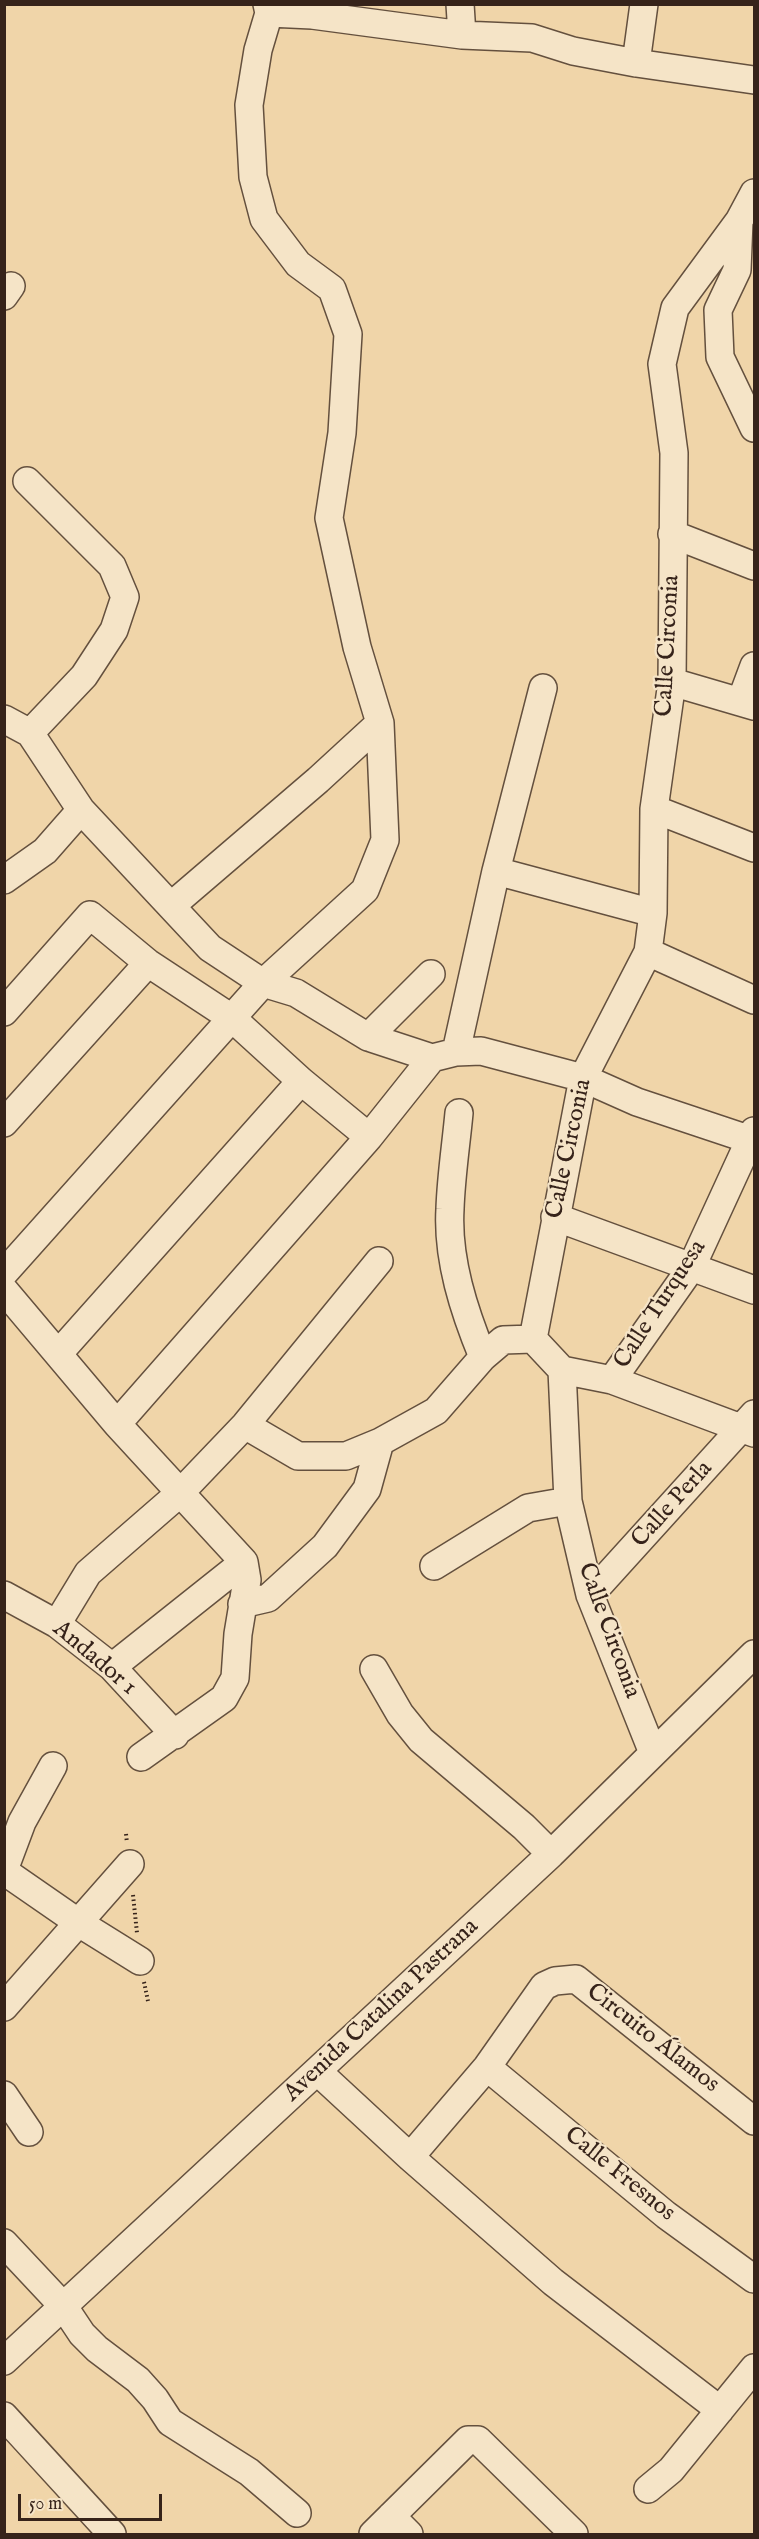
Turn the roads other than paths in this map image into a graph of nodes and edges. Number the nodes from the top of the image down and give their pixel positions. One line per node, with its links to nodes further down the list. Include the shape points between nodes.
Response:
1 (460, 4): 5 (street)
2 (644, 4): 6 (street)
3 (268, 9): 4 (street); 19 (street, via 249,105 253,177 264,219 298,264 332,289 348,334 342,433 329,518 357,647)
4 (312, 10): 5 (street)
5 (462, 35): 6 (street, via 532,38 573,51)
6 (636, 63): 7 (street)
7 (754, 80)
8 (754, 193): 9 (street, Calle Circonia)
9 (739, 221): 10 (street, via 736,270 718,310 720,357); 12 (street, Calle Circonia, via 675,308 662,364 674,453)
10 (754, 428)
11 (27, 481): 20 (street, via 112,566 125,597 114,630 84,676)
12 (672, 534): 13 (street); 15 (street, Calle Circonia)
13 (754, 566)
14 (754, 666): 17 (street)
15 (672, 682): 17 (street); 21 (street, Calle Circonia)
16 (543, 688): 24 (street)
17 (748, 704)
18 (4, 719): 20 (street)
19 (380, 723): 26 (street); 31 (street, via 385,840 365,890)
20 (30, 733): 22 (street)
21 (654, 809): 23 (street); 27 (street, Calle Circonia)
22 (81, 810): 25 (street, via 45,851); 26 (street)
23 (754, 848)
24 (496, 871): 27 (street); 36 (street)
25 (4, 880)
26 (171, 906): 31 (street, via 210,948)
27 (653, 913): 28 (street, Calle Circonia)
28 (648, 951): 32 (street); 37 (street, Calle Circonia)
29 (147, 963): 33 (street, via 90,915); 34 (street); 40 (street)
30 (431, 974): 35 (street)
31 (263, 983): 34 (street); 35 (street, via 296,993)
32 (754, 1000)
33 (4, 1012)
34 (233, 1019): 38 (street); 46 (street)
35 (368, 1037): 36 (street)
36 (444, 1055): 37 (street, via 480,1051); 41 (street)
37 (582, 1078): 42 (street, via 637,1102); 43 (street, Calle Circonia)
38 (301, 1081): 41 (street); 50 (street)
39 (459, 1113): 51 (street, via 450,1212 454,1264)
40 (4, 1123)
41 (369, 1137): 54 (street)
42 (753, 1137): 45 (street, Calle Turquesa)
43 (555, 1217): 45 (street); 49 (street, Calle Circonia)
44 (379, 1260): 55 (street)
45 (691, 1268): 48 (street); 53 (street, Calle Turquesa)
46 (4, 1273)
47 (4, 1290): 50 (street)
48 (754, 1290)
49 (533, 1339): 51 (street, via 503,1340); 52 (street)
50 (58, 1354): 54 (street)
51 (483, 1357): 57 (street, via 436,1411)
52 (562, 1370): 53 (street); 59 (street, Calle Circonia)
53 (612, 1380): 56 (street)
54 (117, 1424): 58 (street)
55 (245, 1425): 57 (street, via 298,1456 346,1456); 58 (street)
56 (751, 1425): 63 (street, Calle Perla)
57 (380, 1442): 64 (street, via 367,1489 325,1546 268,1598)
58 (180, 1493): 60 (street); 65 (street, via 88,1573)
59 (568, 1501): 61 (street, via 528,1508); 63 (street, Calle Circonia)
60 (244, 1562): 64 (street, via 247,1580); 67 (street)
61 (434, 1566)
62 (4, 1595): 65 (street, Andador 1)
63 (590, 1595): 70 (street, Calle Circonia)
64 (243, 1604): 69 (street, via 235,1678 224,1698)
65 (57, 1624): 67 (street, Andador 1)
66 (754, 1654): 70 (street, Avenida Catalina Pastrana)
67 (112, 1667): 69 (street, Andador 1)
68 (374, 1669): 73 (street, via 400,1714 421,1740)
69 (175, 1735): 71 (street)
70 (653, 1753): 73 (street, Avenida Catalina Pastrana)
71 (141, 1757)
72 (53, 1766): 75 (street, via 22,1822)
73 (551, 1854): 80 (street, Avenida Catalina Pastrana)
74 (130, 1864): 76 (street)
75 (4, 1870): 76 (street)
76 (79, 1923): 77 (street); 78 (street)
77 (140, 1961)
78 (4, 2007)
79 (487, 2067): 82 (street, Circuito Álamos, via 544,1986 576,1980); 84 (street, Circuito Álamos); 86 (street, Calle Fresnos, via 666,2215)
80 (317, 2071): 84 (street); 87 (street, Avenida Catalina Pastrana)
81 (4, 2095): 83 (street)
82 (754, 2121)
83 (29, 2132)
84 (410, 2157): 90 (street, via 553,2282)
85 (4, 2243): 87 (street)
86 (754, 2279)
87 (64, 2307): 88 (street, Avenida Catalina Pastrana); 93 (street, via 82,2334 138,2380 170,2422 249,2472)
88 (4, 2361)
89 (754, 2368): 90 (street)
90 (720, 2410): 92 (street, via 671,2470)
91 (4, 2416): 95 (street)
92 (648, 2489)
93 (297, 2513)
94 (391, 2528): 96 (street, via 468,2440 478,2440)
95 (112, 2535)
96 (574, 2535)

